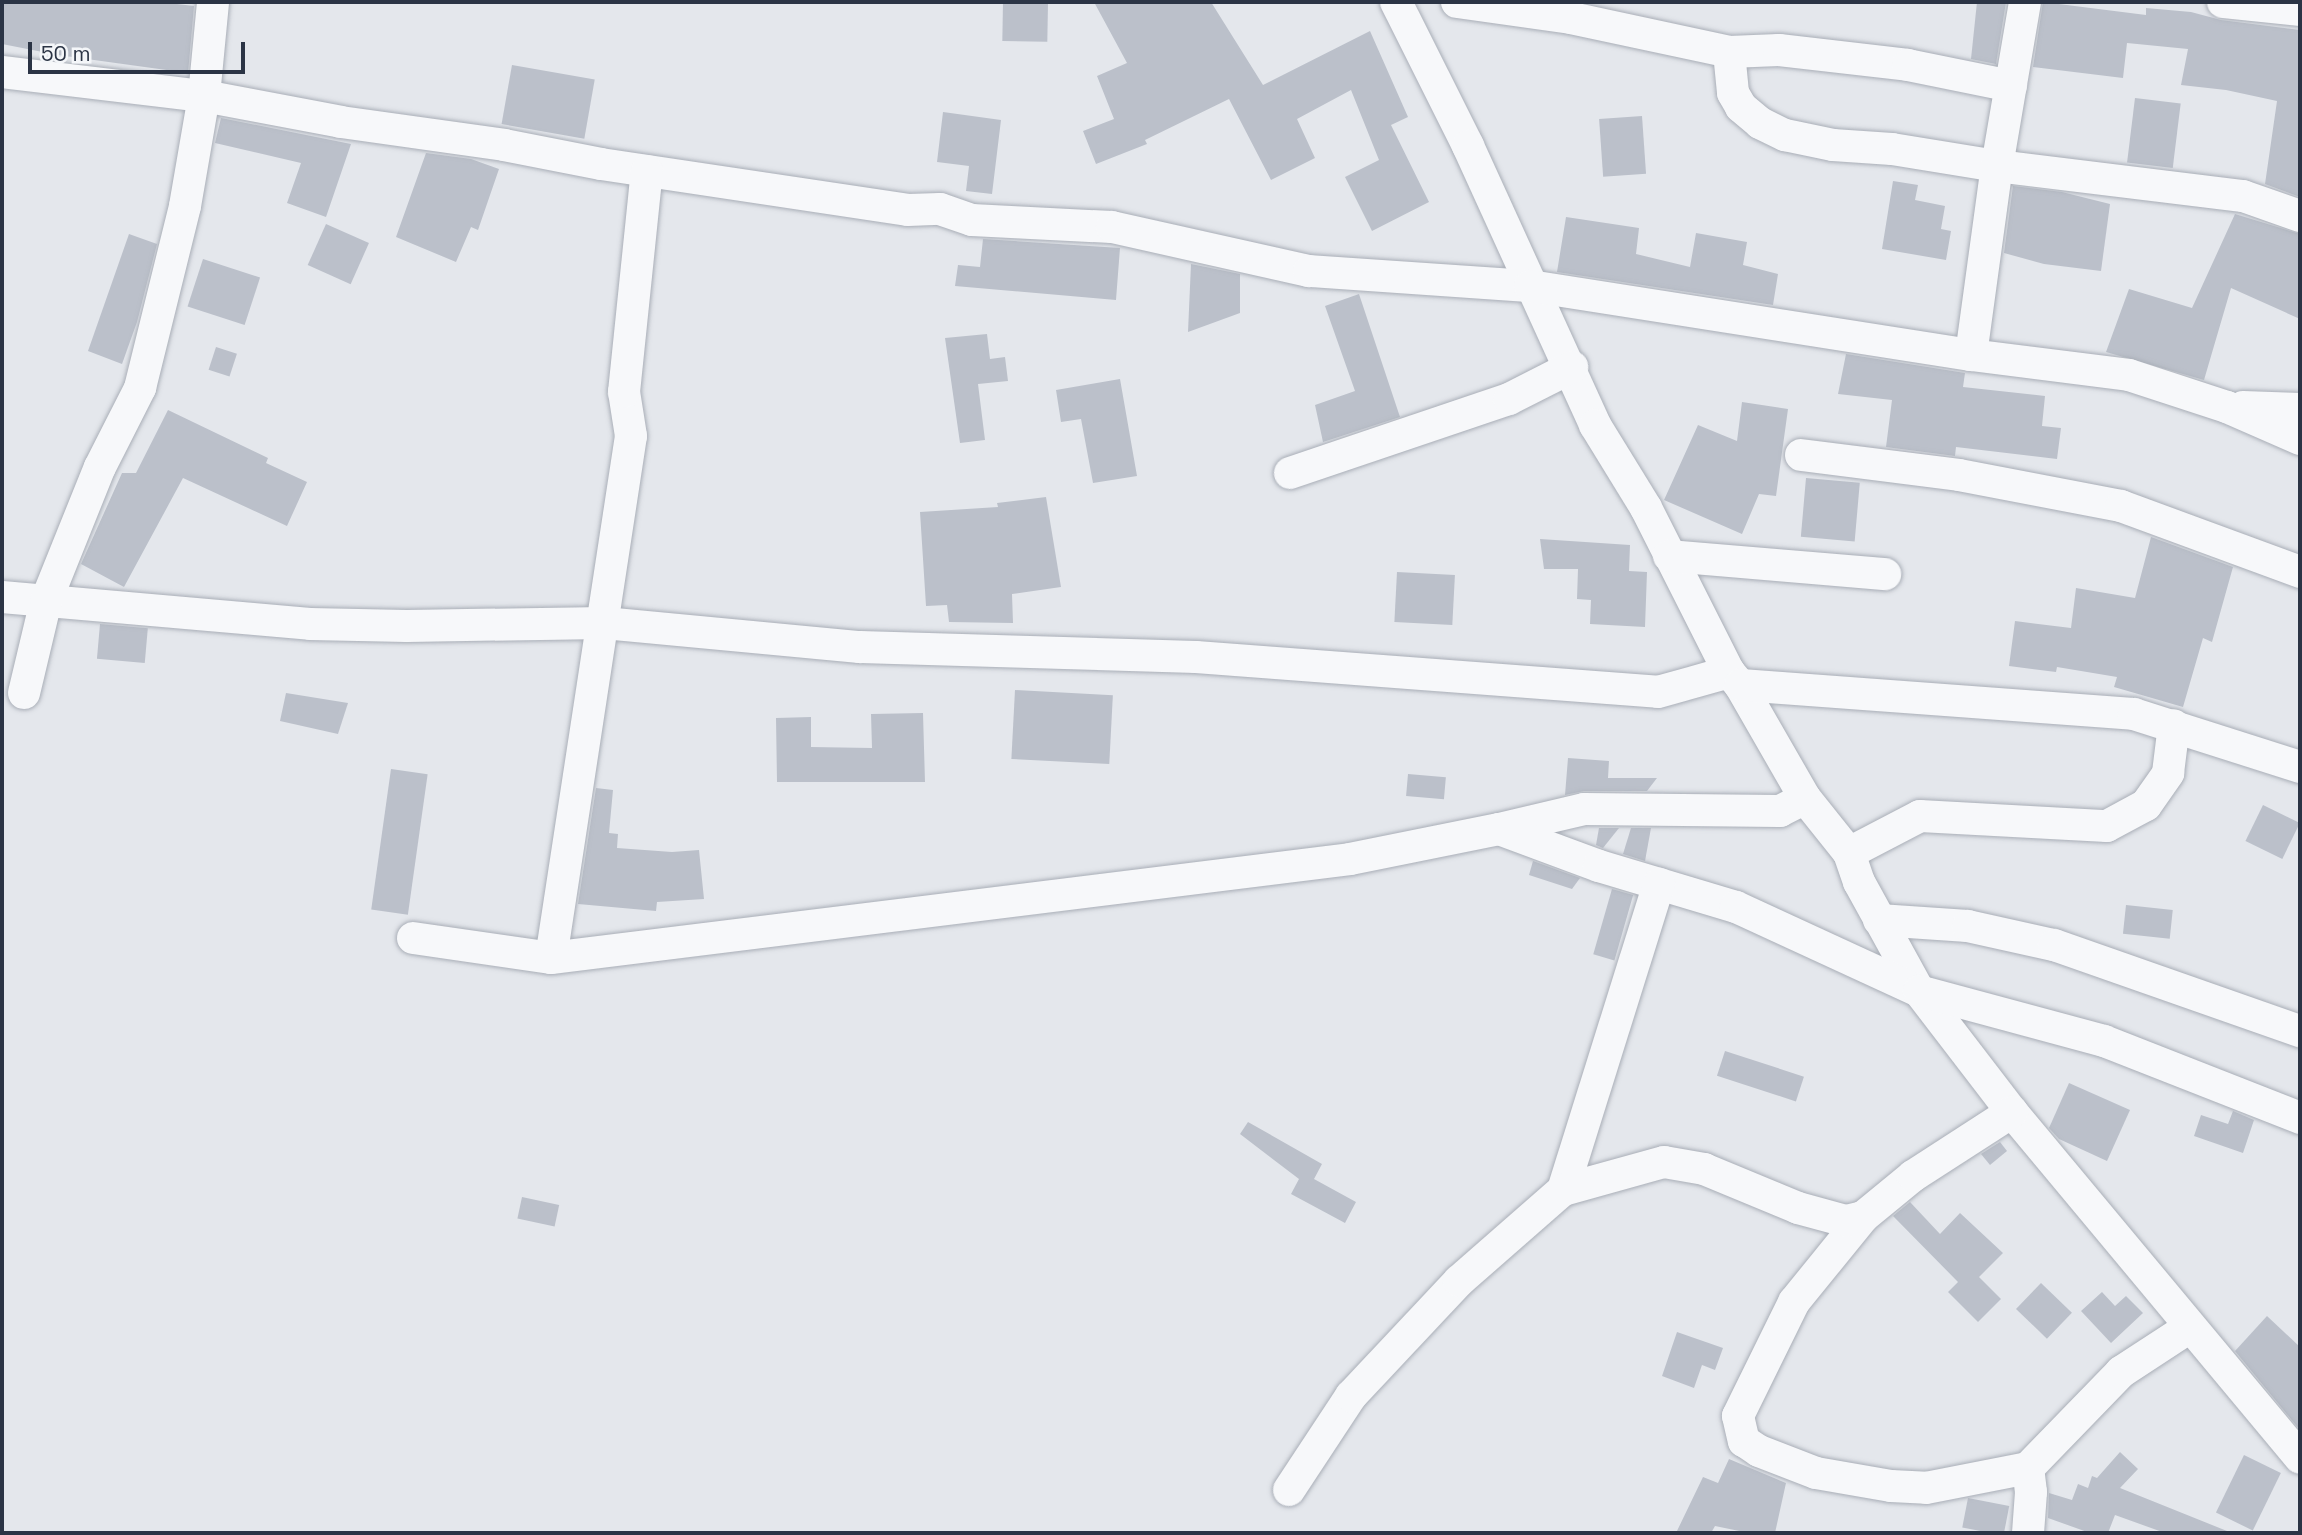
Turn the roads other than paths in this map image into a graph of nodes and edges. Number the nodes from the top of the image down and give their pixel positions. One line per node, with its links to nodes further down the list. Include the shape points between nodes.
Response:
1 (213, 2): 10 (street)
2 (1396, 2): 14 (street, via 1468,146)
3 (1457, 2): 7 (street, via 1571,18)
4 (2025, 2): 9 (street)
5 (2223, 2): 6 (street)
6 (2300, 10)
7 (1729, 52): 9 (street, via 1779,50 1908,65); 11 (street, via 1733,93 1741,107 1785,135)
8 (2, 72): 10 (street)
9 (2011, 86): 11 (street)
10 (204, 96): 12 (street); 26 (street, via 185,206 140,388 100,467)
11 (1997, 166): 13 (street, via 2243,196); 15 (street)
12 (647, 171): 14 (street, via 908,210 940,209 972,220 1112,227 1308,271); 27 (street, via 624,392 631,436)
13 (2300, 216)
14 (1530, 286): 15 (street); 16 (street)
15 (1971, 355): 17 (street, via 2129,375)
16 (1572, 367): 21 (street, via 1509,399); 22 (street, via 1595,425 1646,508)
17 (2227, 407): 18 (street); 19 (street)
18 (2300, 409)
19 (2300, 439)
20 (1801, 455): 23 (street, via 1959,475 2122,506)
21 (1290, 473)
22 (1669, 556): 24 (street); 28 (street)
23 (2300, 572)
24 (1885, 573)
25 (2, 597): 26 (street)
26 (46, 601): 27 (street, via 310,624); 29 (street)
27 (604, 623): 28 (street, via 860,647 1196,657 1658,692); 38 (street)
28 (1735, 679): 30 (street, via 2134,714); 32 (street)
29 (24, 693)
30 (2174, 725): 31 (street); 34 (street, via 2168,773 2146,805 2107,827 1920,817)
31 (2300, 767)
32 (1805, 798): 33 (street, via 1780,811 1584,809); 34 (street)
33 (1499, 829): 35 (street); 38 (street, via 1349,859)
34 (1849, 853): 36 (street, via 1858,882)
35 (1659, 884): 39 (street, via 1736,907); 43 (street)
36 (1879, 920): 39 (street); 40 (street, via 1968,926 2054,945)
37 (413, 938): 38 (street)
38 (551, 958)
39 (1919, 991): 41 (street); 42 (street, via 2104,1041)
40 (2300, 1031)
41 (2012, 1112): 44 (street, via 1913,1176); 45 (street)
42 (2300, 1118)
43 (1563, 1190): 44 (street, via 1664,1162 1704,1169 1828,1218 1846,1221); 48 (street, via 1459,1281 1351,1396)
44 (1863, 1217): 47 (street, via 1794,1302 1738,1416 1744,1441 1816,1473 1891,1486 1926,1488)
45 (2190, 1327): 46 (street); 47 (street, via 2121,1372)
46 (2300, 1458)
47 (2028, 1468): 49 (street)
48 (1289, 1490)
49 (2028, 1533)

